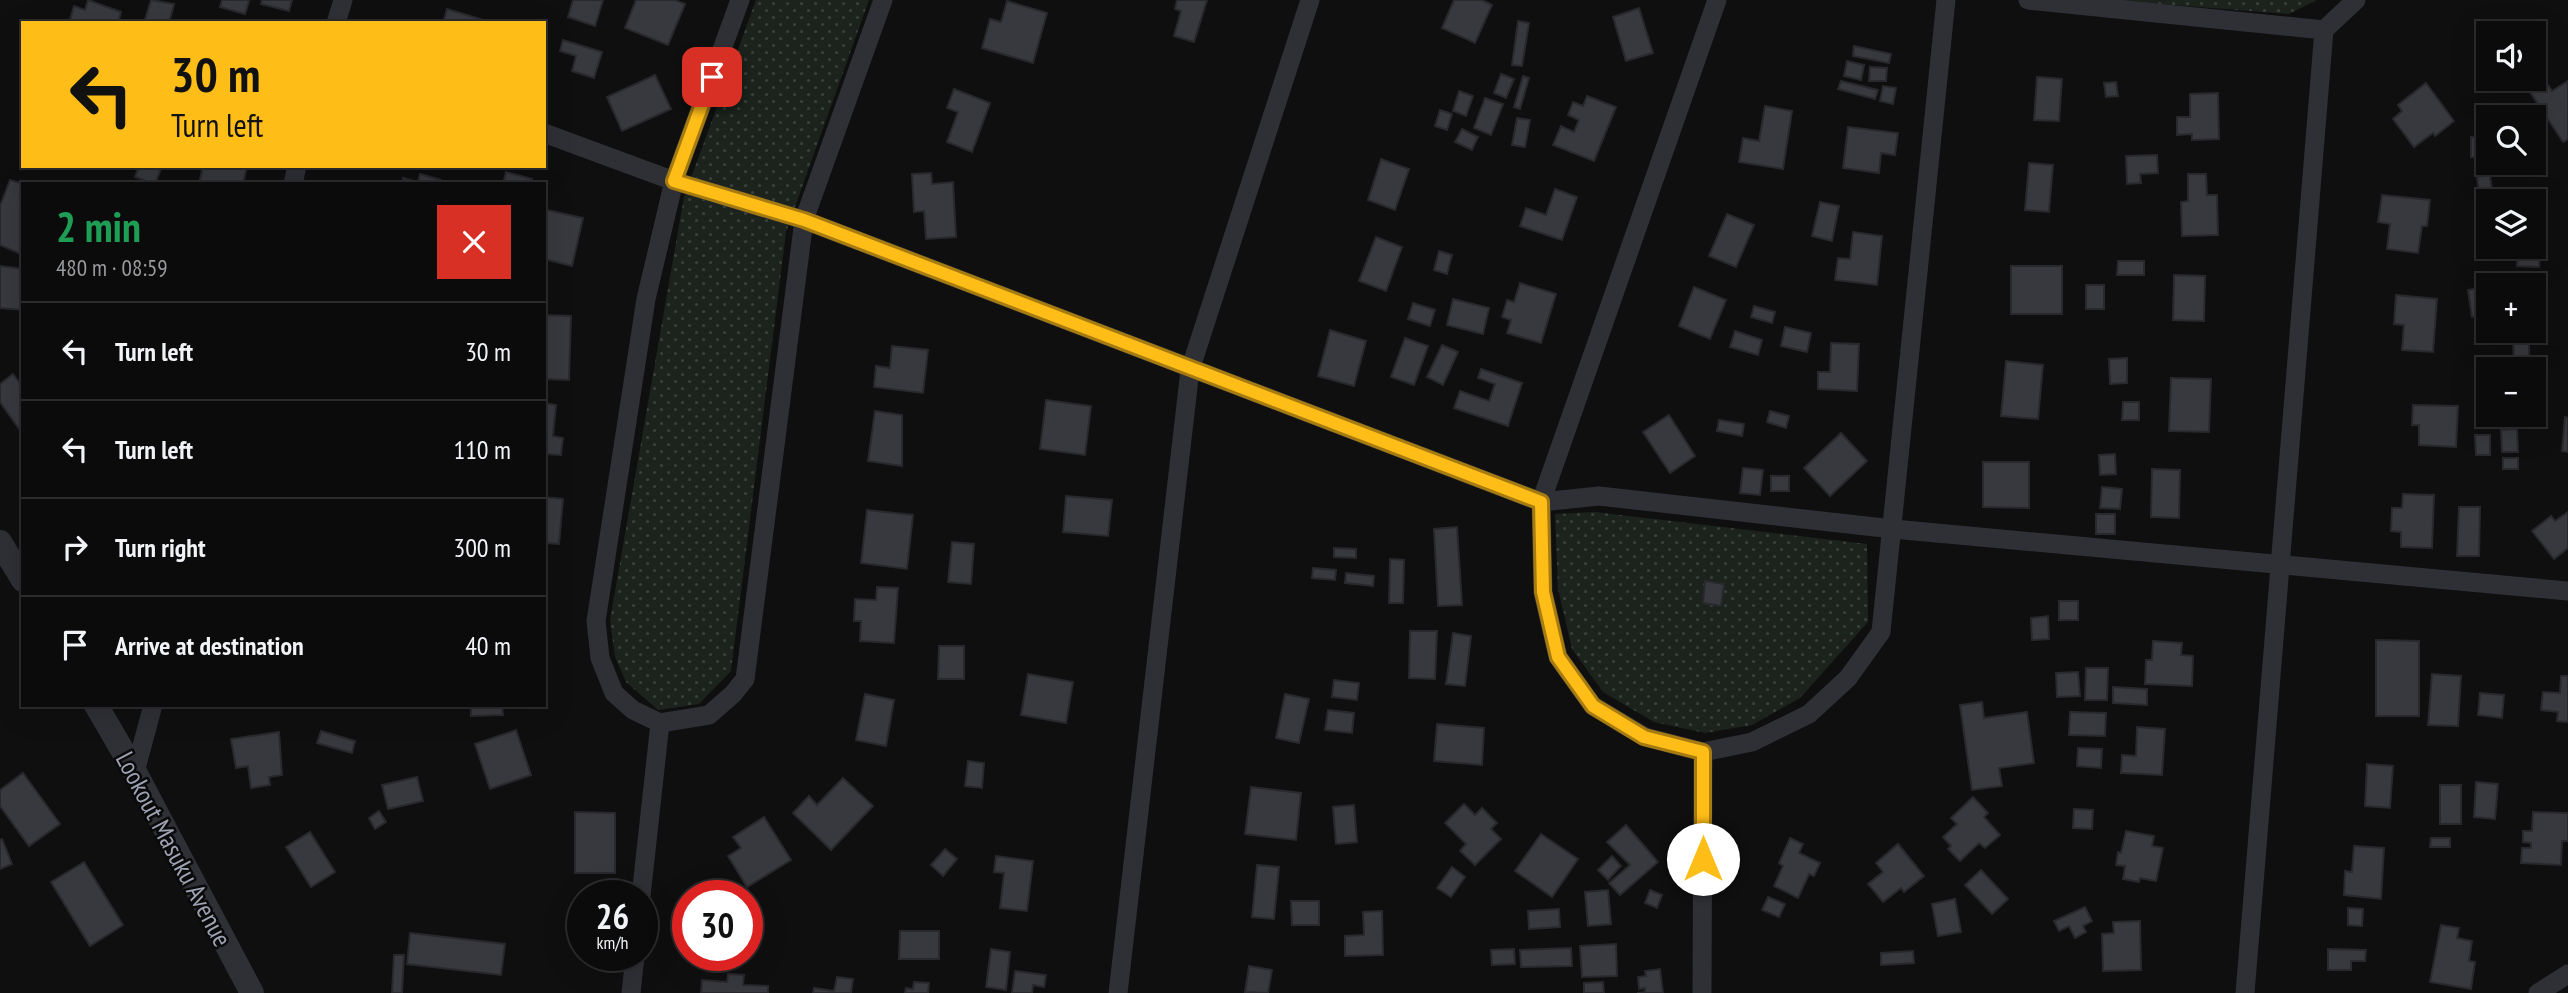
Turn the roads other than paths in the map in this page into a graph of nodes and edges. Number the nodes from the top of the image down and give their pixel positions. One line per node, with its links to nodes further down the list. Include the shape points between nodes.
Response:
1 (342, 0): 9 (street)
2 (740, 0): 12 (street)
3 (883, 0): 13 (street)
4 (1310, 0): 14 (street)
5 (1717, 0): 15 (street)
6 (1946, 0): 16 (street)
7 (2028, 0): 10 (street)
8 (2356, 0): 10 (street)
9 (337, 21)
10 (2324, 30): 18 (street)
11 (546, 134): 12 (street)
12 (674, 181): 13 (street); 23 (street, via 646,299 596,621 600,658 614,693 633,710)
13 (804, 220): 14 (street); 23 (street, via 745,679 709,715)
14 (1189, 370): 15 (street); 31 (street)
15 (1541, 502): 16 (street, via 1599,496); 24 (street, via 1543,592 1558,657 1593,706 1644,737)
16 (1893, 529): 18 (street); 24 (street, via 1881,632 1847,678 1809,714 1752,742)
17 (0, 542): 19 (street)
18 (2281, 565): 20 (street); 33 (street)
19 (21, 577)
20 (2568, 592)
21 (97, 707): 25 (street, Lookout Masuku Avenue)
22 (152, 707): 25 (street)
23 (660, 723): 26 (street)
24 (1703, 752): 32 (street)
25 (135, 772): 29 (street, Lookout Masuku Avenue)
26 (643, 880)
27 (633, 971): 30 (street)
28 (2568, 974): 34 (street)
29 (251, 993)
30 (631, 993)
31 (1118, 993)
32 (1702, 993)
33 (2245, 993)
34 (2538, 993)

